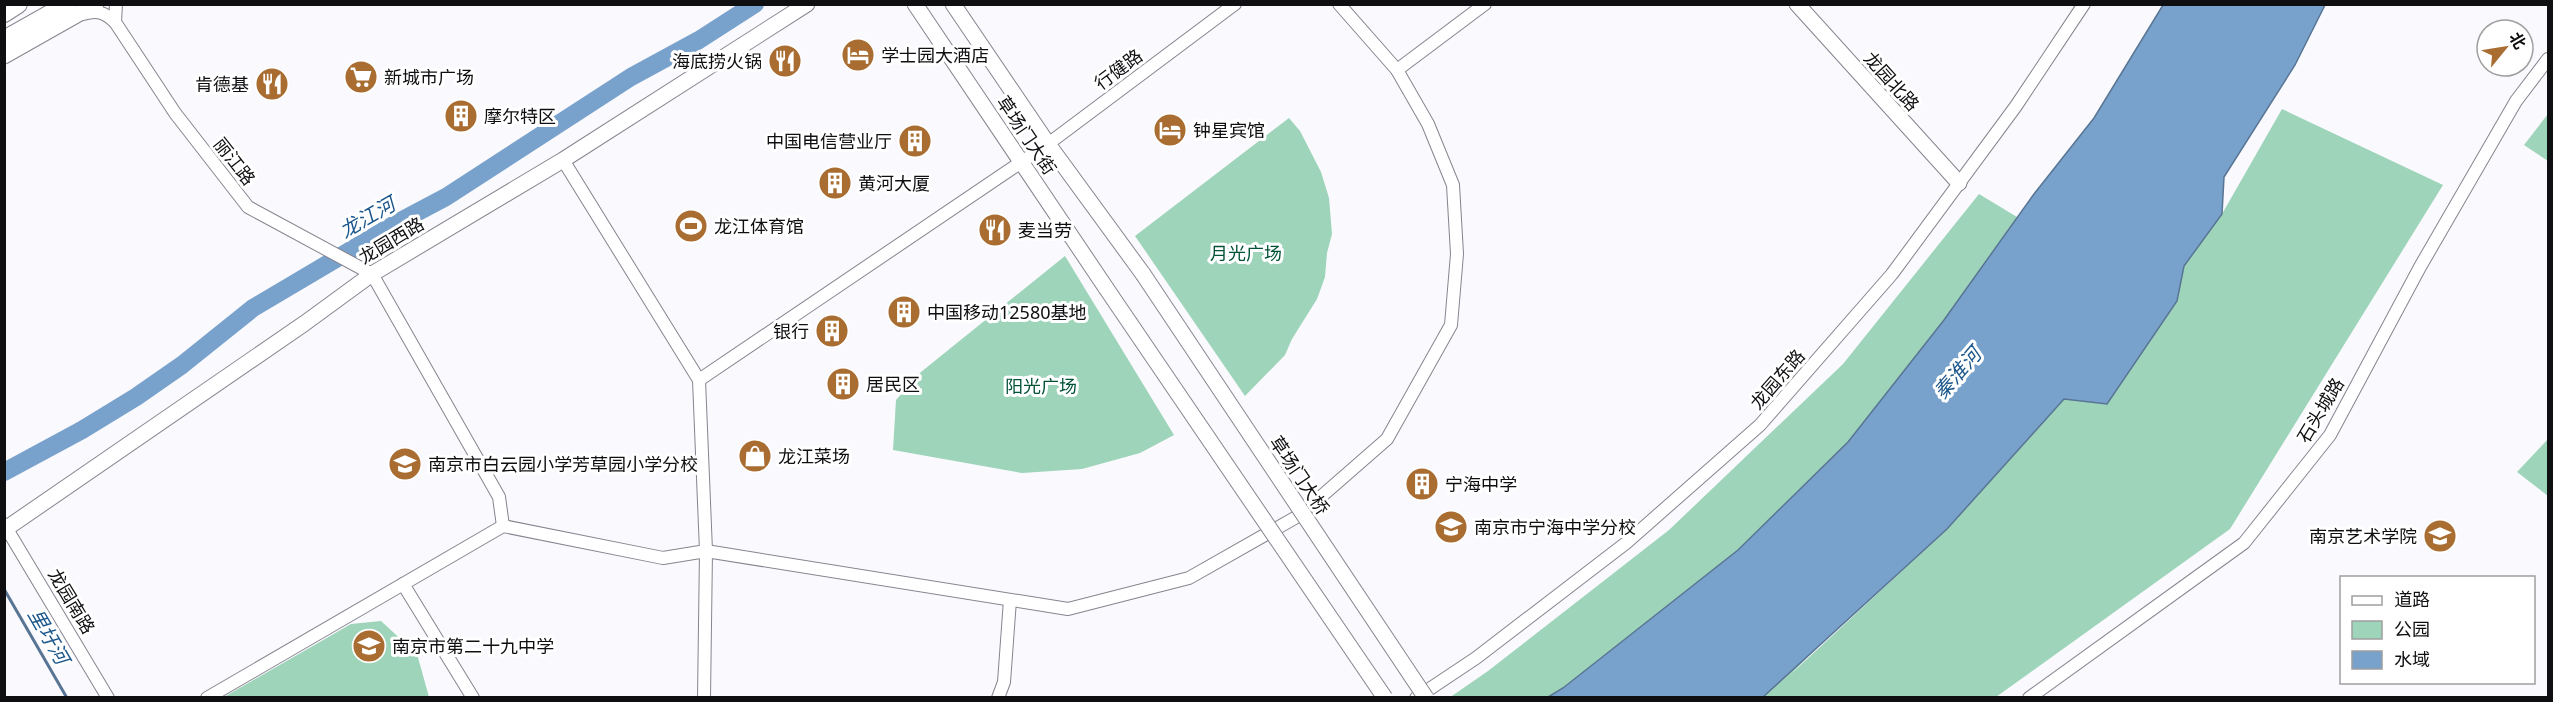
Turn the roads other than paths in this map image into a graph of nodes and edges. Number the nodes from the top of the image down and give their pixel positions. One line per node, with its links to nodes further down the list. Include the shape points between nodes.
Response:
1 (18, 4): 13 (highway)
2 (96, 4): 12 (main road)
3 (116, 4): 14 (street)
4 (807, 4): 20 (main road, 龙园西路)
5 (915, 4): 21 (main road, 草场门大街)
6 (953, 4): 19 (main road, 草场门大街)
7 (1235, 4): 19 (street, 行健路)
8 (1339, 4): 18 (street)
9 (1485, 4): 18 (street)
10 (1797, 4): 22 (main road, 龙园北路)
11 (2084, 4): 22 (street, 龙园东路)
12 (71, 10): 14 (street, via 96,10); 15 (highway); 16 (main road)
13 (4, 13)
14 (115, 22): 23 (street, 丽江路, via 175,113 248,207)
15 (4, 40)
16 (4, 56)
17 (2548, 59): 39 (street, 石头城路, via 2516,101 2330,435 2244,543)
18 (1397, 70): 30 (street, via 1428,124 1453,185 1457,254 1451,326 1387,439 1300,515 1189,578 1068,609)
19 (1048, 144): 21 (street, 行健路); 24 (main road, 草场门大街)
20 (563, 160): 23 (main road, 龙园西路); 25 (street)
21 (1022, 161): 25 (street, 行健路); 36 (main road, 草场门大街, bridge)
22 (1959, 183): 37 (street, 龙园东路, via 1892,274 1760,425 1626,543 1476,658)
23 (372, 274): 26 (street, via 499,497); 27 (main road, 龙园西路)
24 (1143, 274): 38 (main road, 草场门大桥, bridge)
25 (699, 380): 28 (street)
26 (503, 526): 28 (street, via 663,558); 29 (street)
27 (5, 528): 31 (street, 龙园南路)
28 (706, 551): 30 (street); 34 (street)
29 (403, 584): 32 (street); 33 (street)
30 (1010, 600): 35 (street, via 1004,682)
31 (108, 698)
32 (207, 698)
33 (473, 698)
34 (704, 698)
35 (998, 698)
36 (1385, 698)
37 (1416, 698)
38 (1426, 698)
39 (2029, 698)

